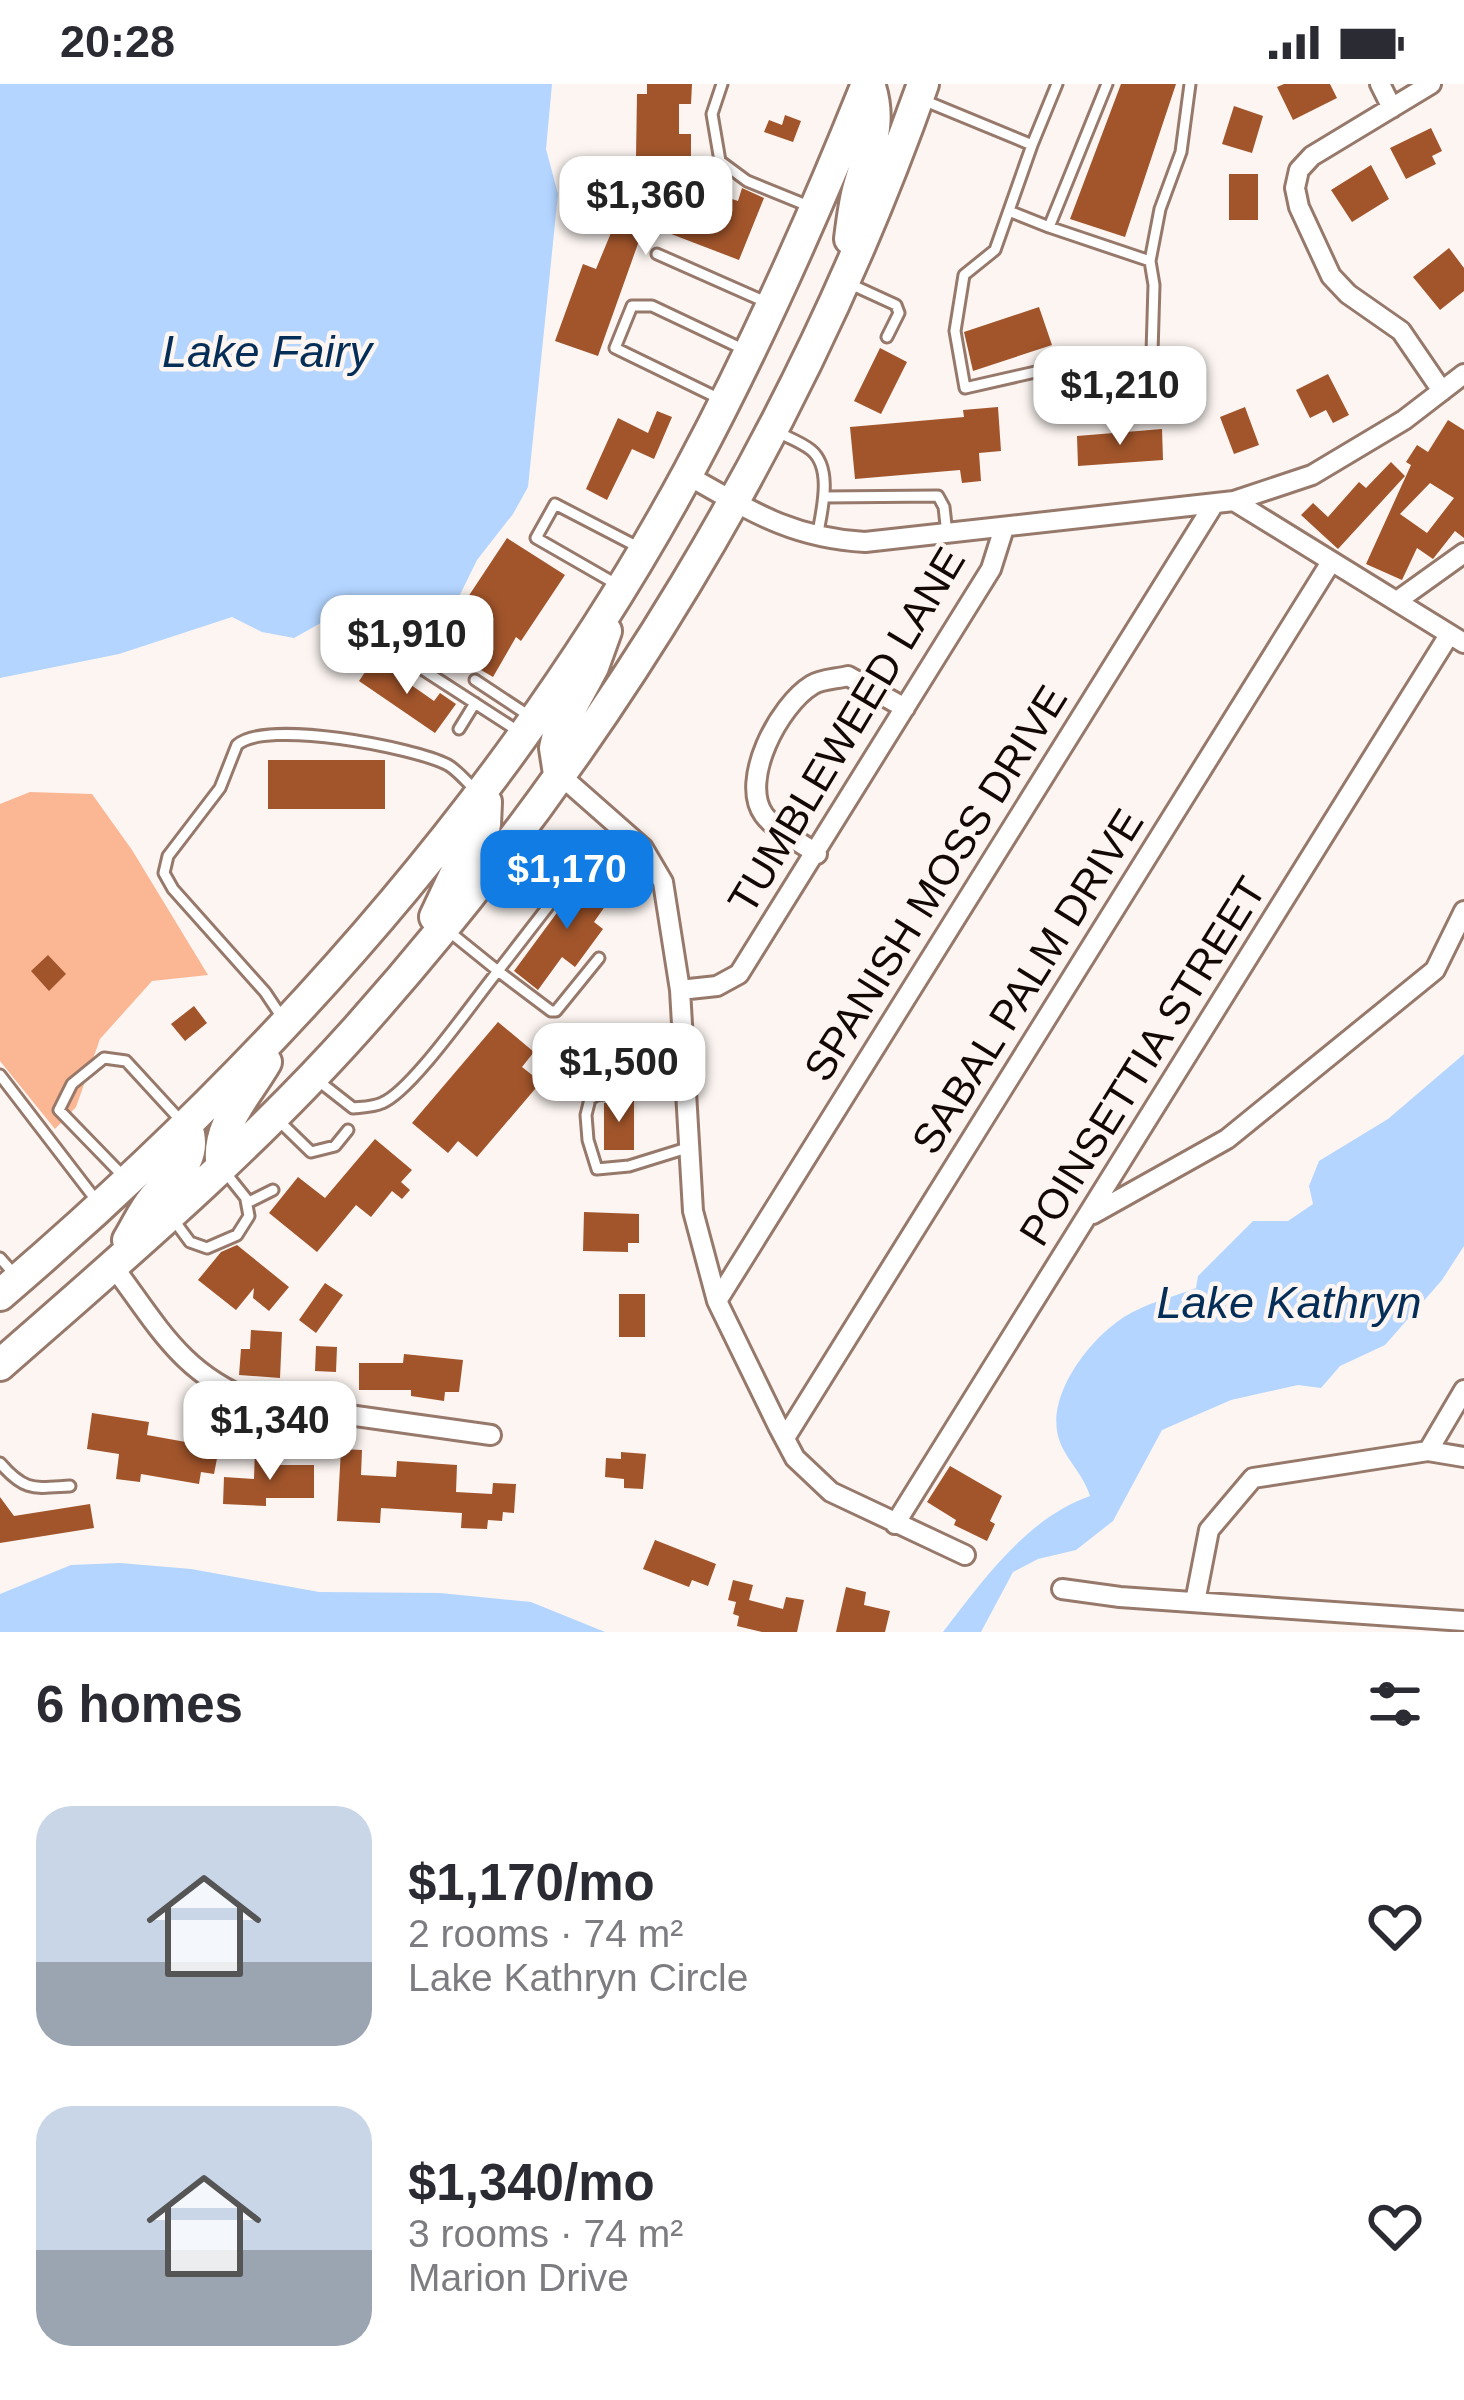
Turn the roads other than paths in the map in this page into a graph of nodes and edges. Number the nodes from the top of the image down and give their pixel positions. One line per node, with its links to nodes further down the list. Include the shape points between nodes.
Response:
1 (722, 84): 11 (lane, via 712,114 720,161 747,182)
2 (868, 84): 11 (main road); 16 (main road, via 876,132)
3 (1057, 84): 10 (lane)
4 (1107, 84): 13 (lane)
5 (1190, 84): 15 (lane, via 1181,152)
6 (1380, 84): 9 (street)
7 (1431, 84): 9 (street)
8 (915, 89): 10 (lane); 16 (main road)
9 (1392, 108): 21 (street, via 1312,156 1295,188 1331,277 1401,331)
10 (1032, 145): 12 (lane)
11 (816, 208): 17 (main road)
12 (1009, 211): 13 (lane); 15 (lane, via 995,250 964,275 955,331 965,388 1152,353)
13 (1048, 227): 15 (lane)
14 (657, 254): 17 (lane)
15 (1150, 261)
16 (843, 281): 18 (lane, via 896,305); 23 (main road)
17 (772, 305): 19 (main road)
18 (887, 337)
19 (750, 352): 22 (main road); 22 (lane, via 652,305 632,305 615,349)
20 (1464, 374): 21 (street)
21 (1442, 391): 27 (street, via 1312,476)
22 (724, 401): 24 (main road)
23 (771, 428): 25 (lane, via 815,452); 26 (main road)
24 (686, 475): 26 (street); 31 (main road)
25 (824, 497): 29 (lane, via 938,496); 30 (lane)
26 (732, 500): 30 (street); 43 (main road)
27 (1224, 503): 28 (street); 33 (street); 73 (street, SPANISH MOSS DRIVE)
28 (1004, 528): 29 (street); 40 (street, TUMBLEWEED LANE, via 991,569)
29 (947, 534): 30 (street)
30 (817, 538)
31 (643, 549): 34 (main road); 34 (lane, via 555,504 536,538)
32 (1464, 553): 35 (street)
33 (1331, 562): 35 (street); 78 (street, SABAL PALM DRIVE)
34 (622, 584): 41 (main road); 43 (main road, via 593,668 559,730)
35 (1397, 601): 36 (street)
36 (1457, 639): 69 (street, POINSETTIA STREET)
37 (392, 649): 39 (lane)
38 (476, 680): 41 (lane)
39 (476, 703): 41 (lane); 42 (lane)
40 (905, 708): 45 (street, TUMBLEWEED LANE); 45 (street, via 848,676 813,684 764,749 753,786 764,816)
41 (528, 727): 44 (main road)
42 (459, 729)
43 (559, 774): 48 (main road); 52 (street, via 654,864 669,902)
44 (480, 795): 50 (main road, via 485,825); 53 (main road); 53 (lane, via 450,766 374,742 257,734 237,746 220,788 168,856 164,873)
45 (817, 854): 52 (street, TUMBLEWEED LANE, via 739,974)
46 (577, 869): 51 (lane)
47 (1464, 911): 69 (street, via 1435,970 1262,1111)
48 (443, 926): 50 (main road); 51 (lane)
49 (599, 958): 51 (lane, via 556,1011)
50 (415, 961): 55 (main road)
51 (497, 971): 55 (lane, via 386,1102 353,1108)
52 (680, 990): 56 (street)
53 (287, 1025): 59 (main road); 63 (main road, via 224,1127)
54 (0, 1075): 60 (lane)
55 (311, 1076): 58 (main road)
56 (684, 1081): 62 (street); 62 (lane, via 597,1095 586,1115 597,1169)
57 (59, 1110): 59 (lane, via 72,1084 104,1058 126,1061); 60 (lane); 64 (lane)
58 (273, 1115): 61 (lane, via 311,1152 335,1147); 63 (main road)
59 (187, 1127): 64 (main road); 71 (main road, via 189,1158)
60 (41, 1128): 67 (lane)
61 (348, 1130)
62 (687, 1148): 73 (street, via 693,1211)
63 (222, 1167): 66 (lane); 68 (main road)
64 (129, 1182): 67 (main road)
65 (273, 1190): 66 (lane)
66 (246, 1200): 68 (lane, via 249,1216 237,1235 207,1248 190,1242)
67 (102, 1207): 70 (main road)
68 (170, 1214): 71 (main road)
69 (1088, 1216): 83 (street, POINSETTIA STREET)
70 (53, 1250): 72 (main road); 74 (main road)
71 (113, 1266): 75 (main road); 77 (street, via 184,1360 226,1391)
72 (6, 1277)
73 (717, 1300): 78 (street)
74 (0, 1321)
75 (0, 1365)
76 (1464, 1390): 79 (street)
77 (491, 1435)
78 (784, 1438): 83 (street, via 831,1492)
79 (1428, 1450): 80 (street); 86 (street, via 1253,1478 1209,1530)
80 (1464, 1456)
81 (0, 1463): 82 (lane, via 27,1487)
82 (70, 1486)
83 (895, 1524): 84 (street)
84 (965, 1555)
85 (1063, 1589): 86 (street)
86 (1195, 1602): 87 (street)
87 (1464, 1622)

